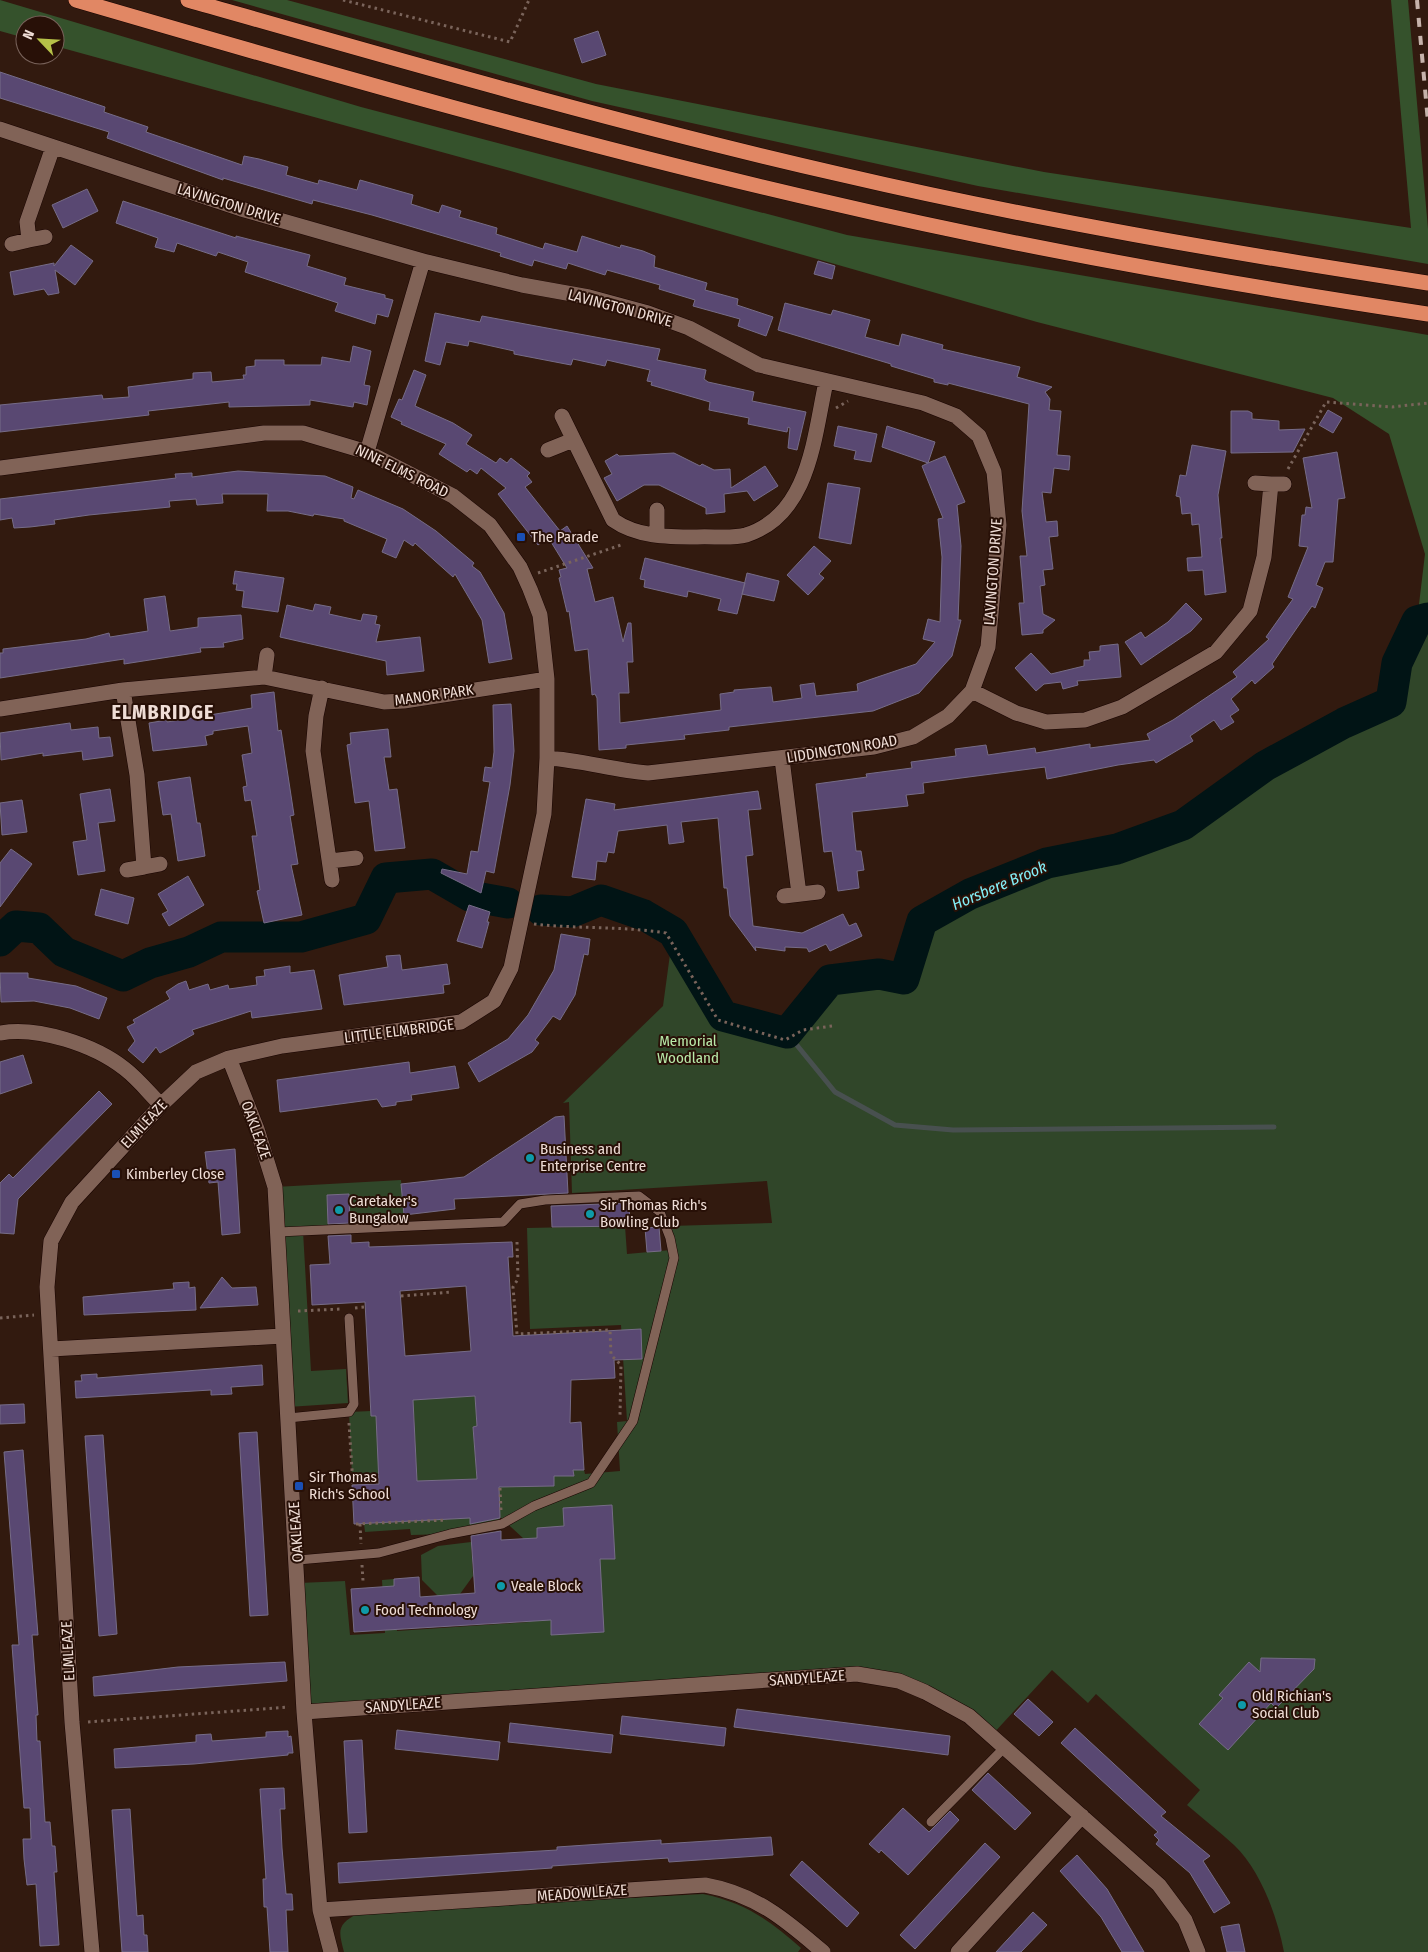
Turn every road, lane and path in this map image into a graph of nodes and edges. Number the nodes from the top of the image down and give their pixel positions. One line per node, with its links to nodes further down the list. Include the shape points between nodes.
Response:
1 (76, 0): 12 (highway, via 489,117 831,203 1146,268)
2 (188, 0): 11 (highway, via 624,122 843,175 1157,239)
3 (343, 0): 4 (path, via 510,42)
4 (529, 0)
5 (0, 129): 6 (street, LAVINGTON DRIVE)
6 (53, 147): 8 (street, via 27,222); 10 (street, LAVINGTON DRIVE, via 240,209)
7 (45, 237): 8 (street)
8 (29, 240): 9 (street)
9 (12, 244)
10 (423, 261): 13 (street, LAVINGTON DRIVE, via 648,313 690,328 759,365); 20 (street)
11 (1428, 283)
12 (1428, 314)
13 (826, 382): 14 (street, LAVINGTON DRIVE); 25 (street, via 807,470 794,498 778,518 744,535 685,537)
14 (867, 391): 16 (path); 33 (street, LAVINGTON DRIVE, via 923,403 956,416 979,436 994,472 999,525 988,647)
15 (1428, 403): 23 (path, via 1392,407 1326,402)
16 (828, 413)
17 (562, 416): 18 (street)
18 (573, 440): 19 (street); 25 (street, via 613,520 640,534)
19 (548, 450)
20 (367, 452): 21 (street, NINE ELMS ROAD, via 303,433 264,433); 30 (street, NINE ELMS ROAD, via 453,496 490,525 520,567 533,596 540,615)
21 (0, 468)
22 (1255, 483): 23 (street)
23 (1277, 484): 33 (street, via 1250,611 1216,652 1122,707 1085,720 1046,722 1016,713)
24 (657, 510): 25 (street)
25 (657, 534)
26 (621, 538): 27 (path, via 628,542)
27 (542, 571)
28 (267, 655): 29 (street)
29 (264, 676): 31 (street, MANOR PARK); 32 (street, MANOR PARK)
30 (547, 679): 31 (street, MANOR PARK, via 384,702); 35 (street, NINE ELMS ROAD)
31 (322, 688): 38 (street, via 312,751)
32 (123, 690): 34 (street, MANOR PARK); 40 (street, via 137,775)
33 (972, 691): 36 (street, LIDDINGTON ROAD, via 948,716 913,737 874,747)
34 (0, 709)
35 (547, 758): 36 (street, LIDDINGTON ROAD, via 648,773); 44 (street, LITTLE ELMBRIDGE, via 544,814)
36 (782, 759): 43 (street, via 792,895)
37 (356, 858): 38 (street)
38 (330, 861): 42 (street)
39 (160, 864): 40 (street)
40 (144, 867): 41 (street)
41 (127, 870)
42 (332, 880)
43 (818, 892)
44 (521, 922): 45 (path, via 666,933 718,1020 785,1040 800,1032); 47 (street, LITTLE ELMBRIDGE, via 511,968 494,1000 461,1022 282,1046)
45 (832, 1026)
46 (0, 1033): 48 (street, via 36,1034 68,1040 97,1051 125,1069)
47 (229, 1058): 48 (street, ELMLEAZE, via 196,1072); 49 (street, OAKLEAZE, via 276,1187)
48 (161, 1105): 55 (street, ELMLEAZE, via 72,1202 51,1242 47,1287)
49 (278, 1232): 54 (street, OAKLEAZE); 66 (lane, via 503,1222 520,1204 639,1196 660,1212 674,1258 633,1421 591,1483 534,1506 502,1524 379,1553)
50 (517, 1242): 62 (path, via 518,1279 513,1287 516,1334 610,1330 611,1355 621,1365)
51 (451, 1292): 52 (path)
52 (401, 1296)
53 (365, 1307): 54 (path)
54 (282, 1312): 58 (street, OAKLEAZE)
55 (49, 1314): 56 (path); 59 (street, ELMLEAZE)
56 (0, 1318)
57 (350, 1318): 60 (lane, via 354,1404)
58 (283, 1336): 59 (street); 61 (street, OAKLEAZE)
59 (51, 1349): 74 (street, ELMLEAZE, via 72,1722)
60 (349, 1412): 61 (lane); 63 (path, via 353,1484)
61 (288, 1418): 66 (street, OAKLEAZE)
62 (620, 1418)
63 (378, 1480)
64 (454, 1520): 65 (path)
65 (356, 1524)
66 (298, 1560): 68 (street, OAKLEAZE)
67 (289, 1707): 69 (path)
68 (304, 1712): 70 (street, SANDYLEAZE, via 857,1674 899,1681 925,1692 969,1716); 73 (street, OAKLEAZE)
69 (91, 1722)
70 (1005, 1746): 71 (street, SANDYLEAZE); 72 (lane)
71 (1082, 1816): 77 (street); 78 (street, SANDYLEAZE, via 1159,1885 1185,1920)
72 (931, 1822)
73 (320, 1910): 75 (street, OAKLEAZE); 76 (street, MEADOWLEAZE, via 704,1885 749,1898 781,1917)
74 (92, 1952)
75 (331, 1952)
76 (823, 1952)
77 (958, 1952)
78 (1198, 1952)

